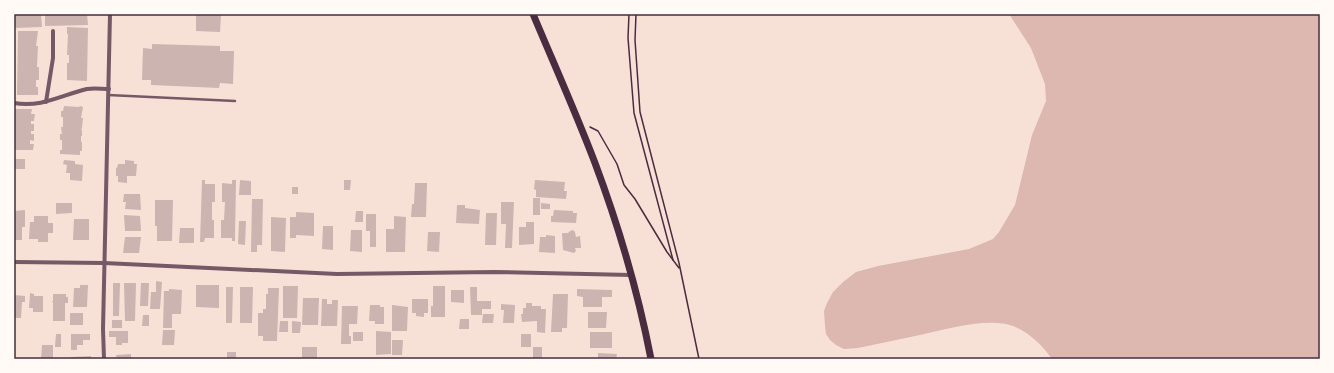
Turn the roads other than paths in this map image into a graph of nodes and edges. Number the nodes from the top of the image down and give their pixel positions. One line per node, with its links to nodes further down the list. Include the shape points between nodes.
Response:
1 (110, 14): 4 (street)
2 (533, 14): 11 (main road, via 595,163 618,227)
3 (53, 31): 7 (street)
4 (109, 89): 5 (street); 7 (street, via 88,89)
5 (108, 95): 6 (lane); 10 (street)
6 (235, 101)
7 (46, 102): 8 (street)
8 (14, 103)
9 (14, 262): 10 (street)
10 (104, 263): 11 (street, via 337,274 494,272); 12 (street)
11 (631, 275): 13 (main road)
12 (104, 359)
13 (651, 359)

